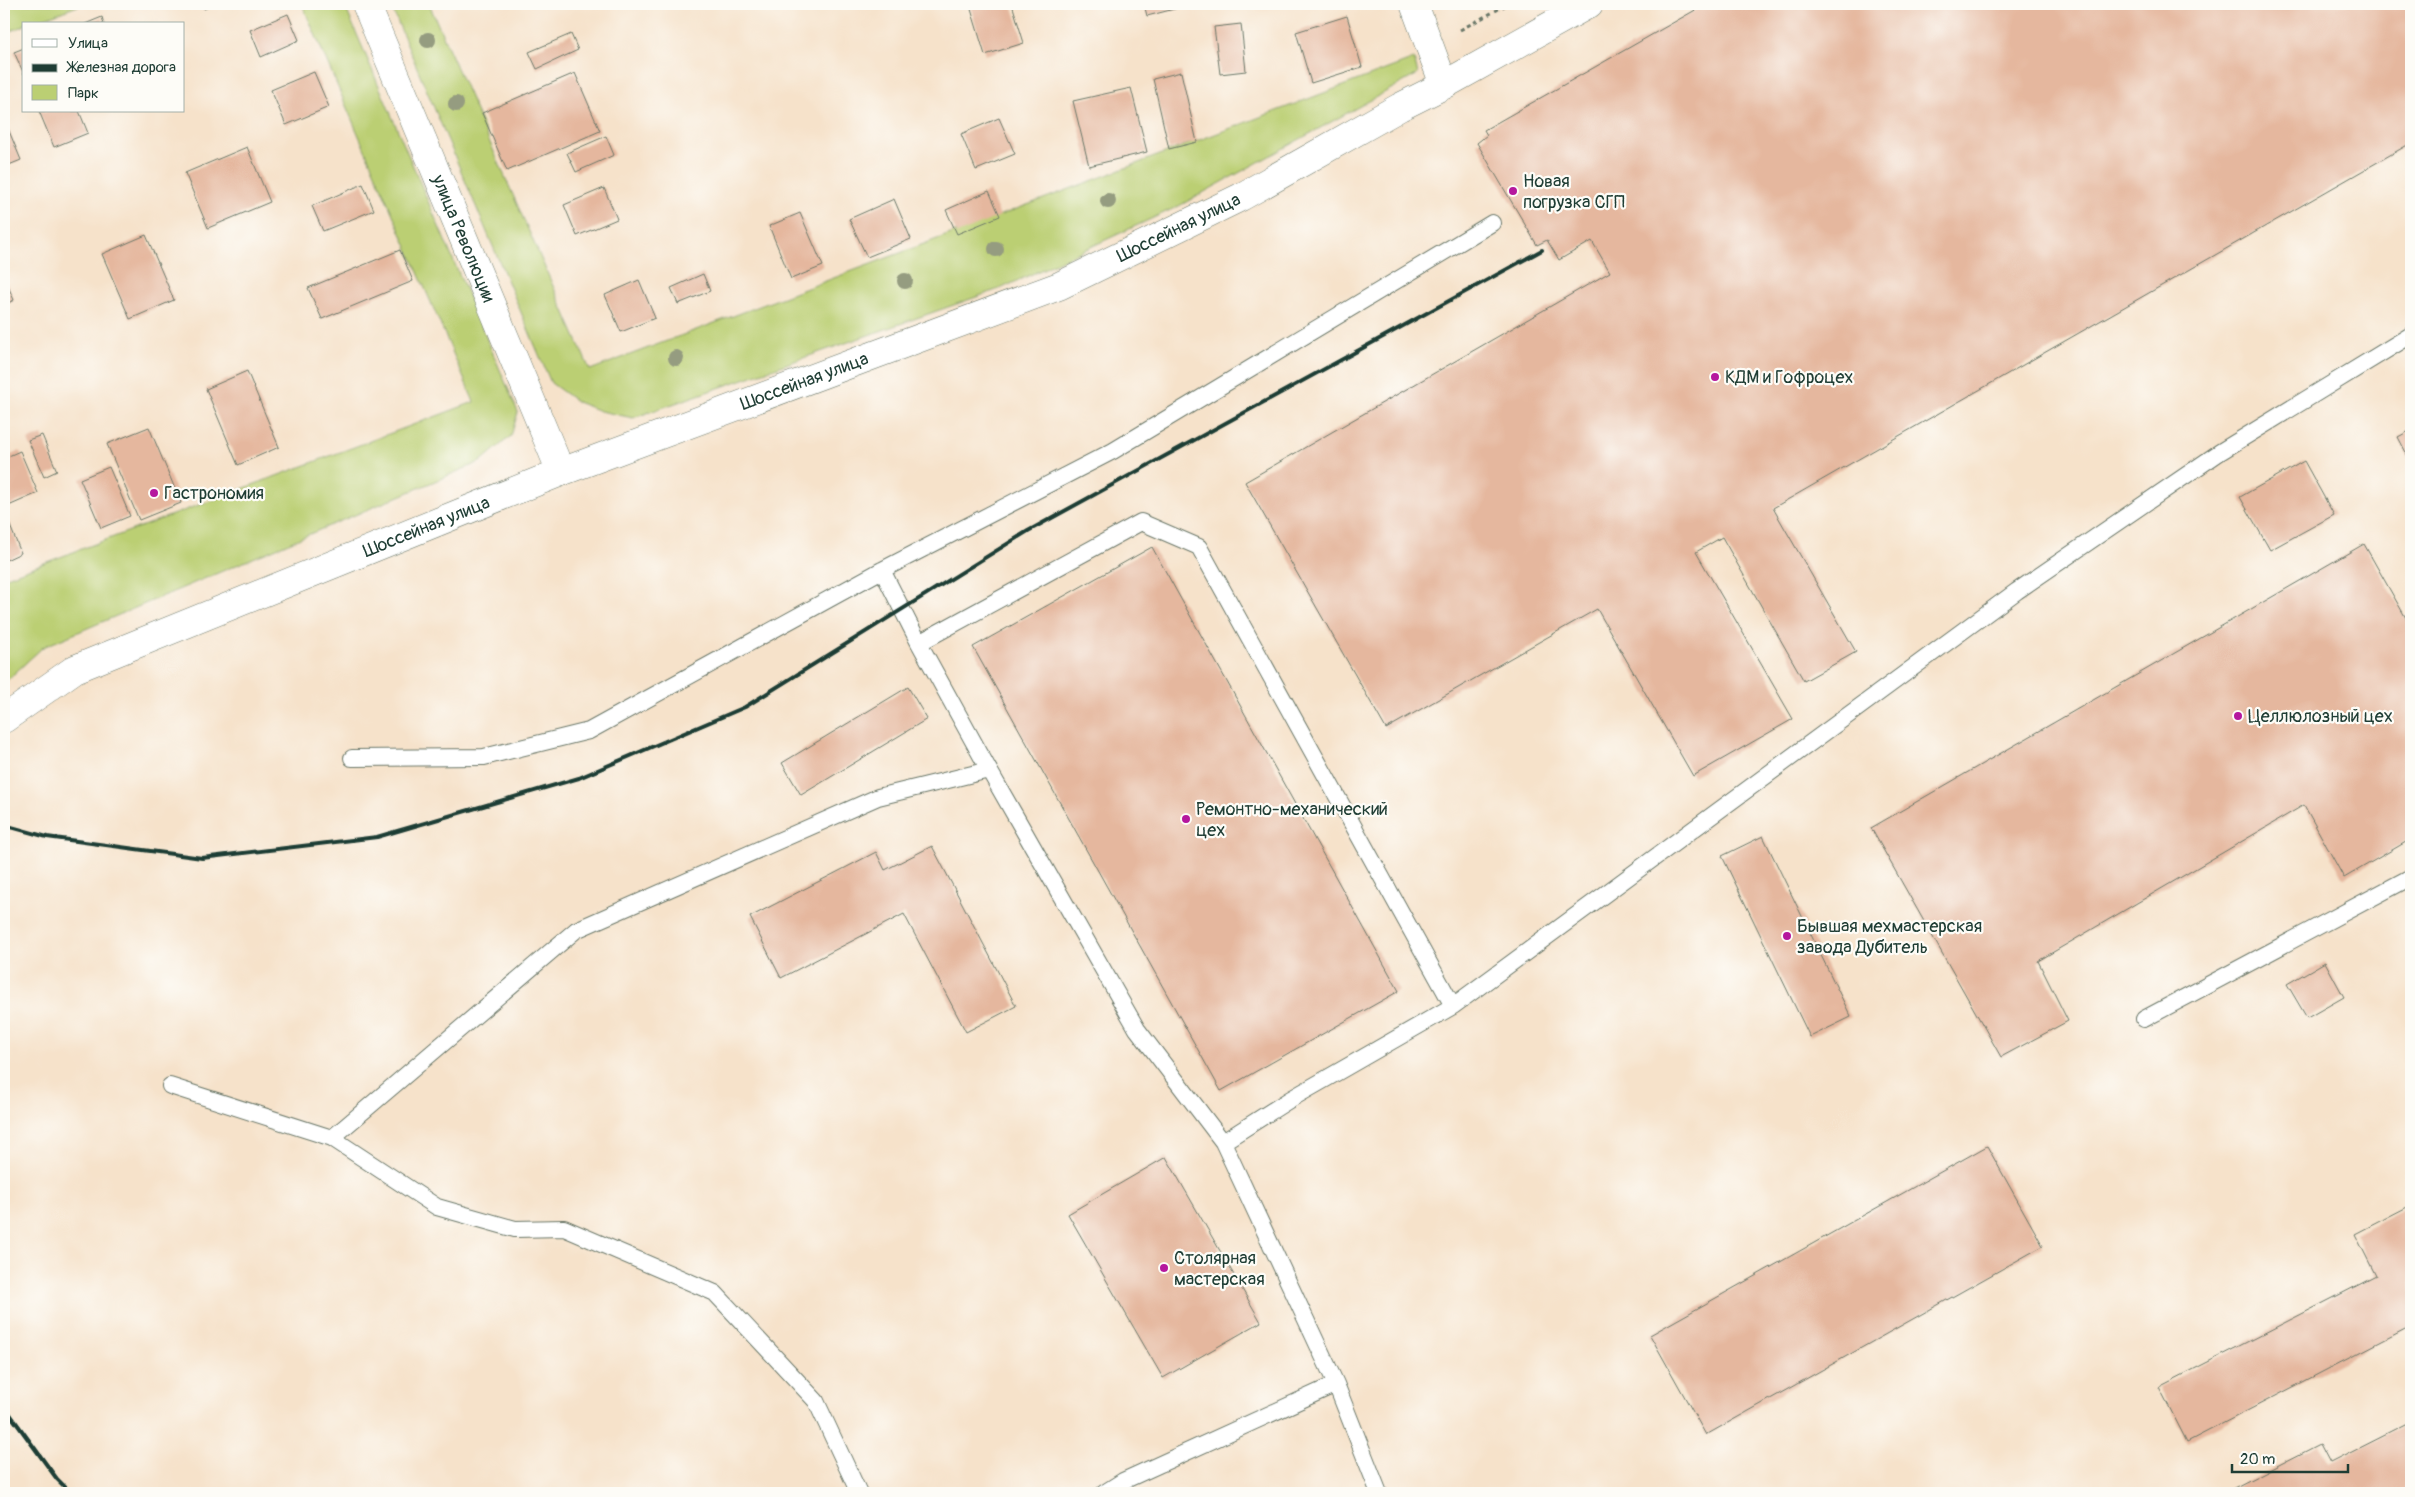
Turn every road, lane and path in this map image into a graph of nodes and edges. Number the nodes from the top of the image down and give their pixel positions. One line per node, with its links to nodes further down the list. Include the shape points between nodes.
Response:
1 (366, 4): 9 (street, улица Революции)
2 (1414, 4): 6 (street)
3 (1508, 4): 5 (path)
4 (1588, 4): 6 (street, Шоссейная улица)
5 (1458, 31)
6 (1444, 85): 9 (street, Шоссейная улица, via 1241,197 1059,286)
7 (1492, 223): 10 (lane, via 1113,451)
8 (2411, 335): 16 (lane, via 2220,452 2017,591)
9 (561, 472): 12 (street, Шоссейная улица, via 75,668)
10 (882, 570): 11 (lane); 13 (lane, via 589,731 484,757)
11 (919, 643): 14 (lane); 16 (lane, via 1141,522 1199,547)
12 (4, 719)
13 (352, 758)
14 (989, 770): 19 (lane, via 878,797 576,930); 20 (lane, via 1137,1029)
15 (2411, 877): 17 (lane)
16 (1453, 1006): 20 (lane, via 1289,1100)
17 (2144, 1019)
18 (170, 1086): 19 (lane)
19 (332, 1138): 22 (lane, via 437,1207 515,1229 564,1228 714,1293 816,1401)
20 (1224, 1142): 21 (lane)
21 (1336, 1384): 23 (lane, via 1123,1481); 24 (lane)
22 (859, 1493)
23 (1104, 1493)
24 (1379, 1493)

